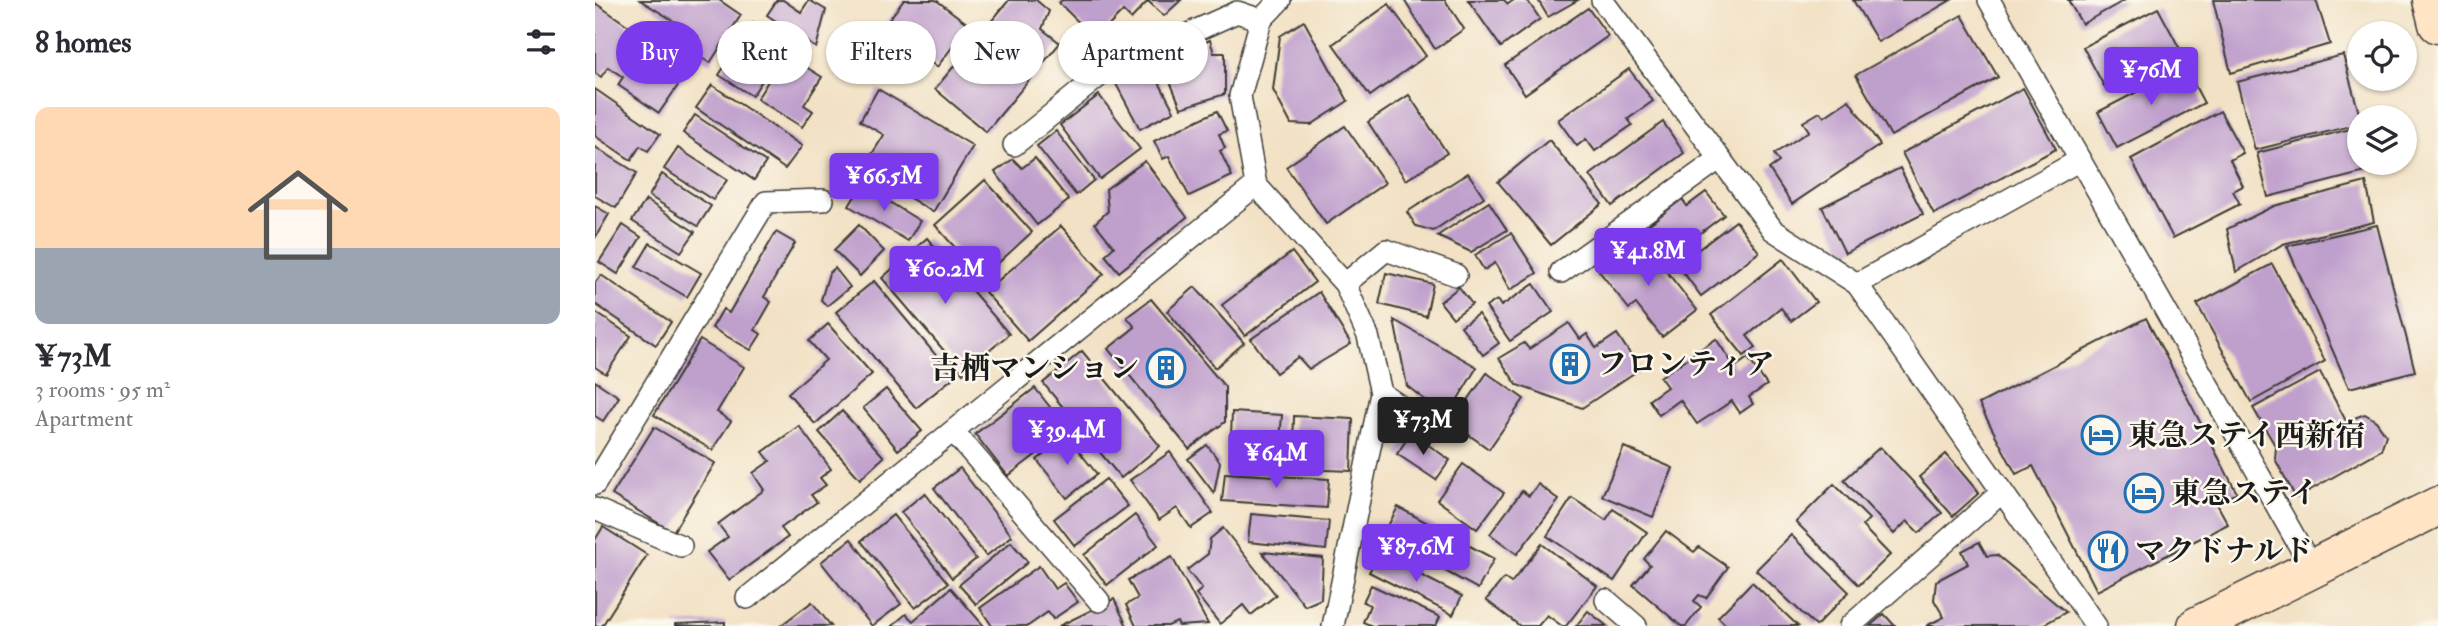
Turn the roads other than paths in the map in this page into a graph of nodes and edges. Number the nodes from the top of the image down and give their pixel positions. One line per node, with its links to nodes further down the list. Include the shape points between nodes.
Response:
1 (1280, 0): 5 (lane)
2 (1602, 0): 8 (lane)
3 (1989, 0): 9 (lane)
4 (2433, 0): 6 (main road)
5 (1261, 20): 7 (lane, via 1237,12 1104,72); 10 (lane, via 1240,96)
6 (2438, 24)
7 (1014, 145)
8 (1719, 159): 12 (lane); 15 (lane, via 1773,230)
9 (2080, 160): 15 (lane); 24 (lane)
10 (1257, 185): 14 (lane); 18 (lane)
11 (823, 200): 19 (lane, via 766,202)
12 (1561, 272)
13 (1456, 275): 14 (lane, via 1386,250)
14 (1345, 284): 16 (lane, via 1368,336)
15 (1857, 284): 20 (lane)
16 (1381, 393): 17 (lane); 28 (lane)
17 (1433, 429)
18 (954, 432): 25 (lane); 27 (lane)
19 (595, 484)
20 (2001, 494): 30 (lane); 31 (lane)
21 (2438, 506): 24 (main road)
22 (595, 509): 23 (lane)
23 (681, 546)
24 (2312, 568): 32 (main road)
25 (747, 597)
26 (1606, 600): 29 (lane)
27 (1099, 601)
28 (1333, 626)
29 (1636, 626)
30 (1850, 626)
31 (2096, 626)
32 (2197, 626)

